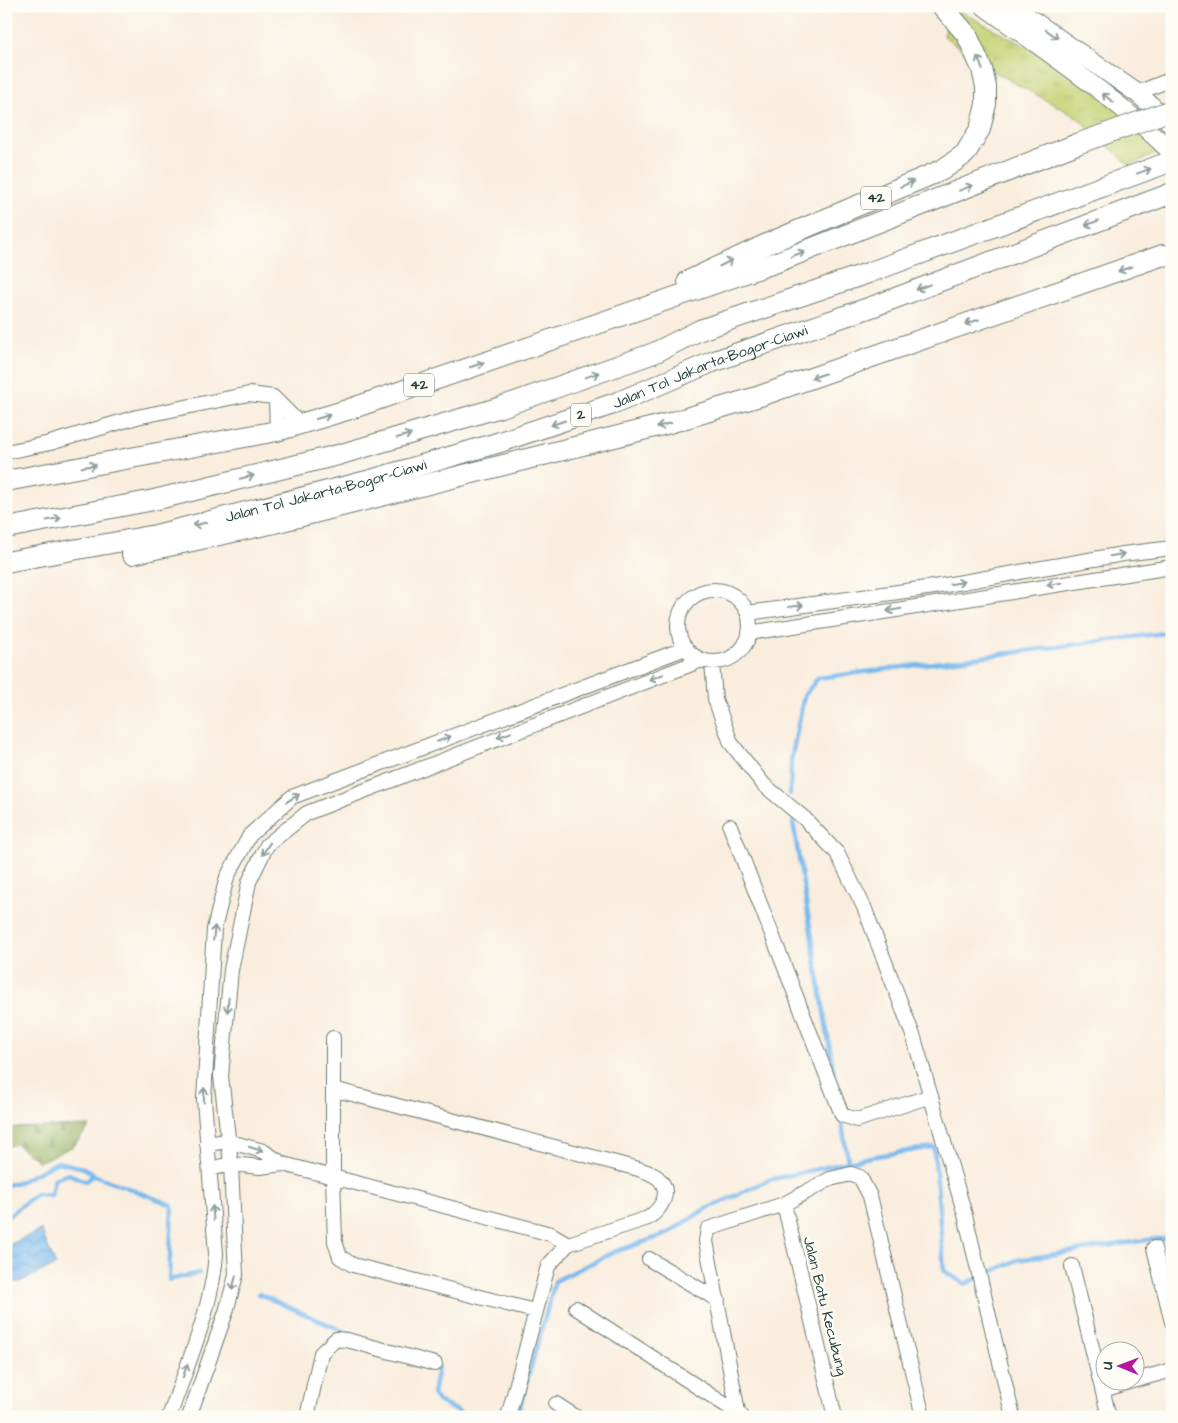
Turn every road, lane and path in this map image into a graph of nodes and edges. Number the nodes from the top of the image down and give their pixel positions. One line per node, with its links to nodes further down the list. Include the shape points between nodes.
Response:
1 (942, 6): 12 (highway, 42, one-way to 1, via 741,255 942,170 965,154 982,122 986,87 967,35)
2 (984, 6): 8 (main road, one-way to 2, via 1095,88)
3 (1013, 7): 5 (main road, one-way to 5)
4 (1166, 81): 5 (street)
5 (1138, 93): 7 (main road)
6 (1172, 110): 12 (highway, 42, one-way to 6, bridge, via 777,262)
7 (1172, 124)
8 (1172, 153)
9 (1172, 161): 18 (highway, Jalan Tol Jakarta–Bogor–Ciawi / 2, one-way to 9, via 154,500 338,455 500,407 654,353 700,330 868,273)
10 (1172, 192): 20 (highway, Jalan Tol Jakarta–Bogor–Ciawi / 2, one-way to 20, via 877,305 712,362 616,403 497,443 367,482 156,535)
11 (1172, 256): 22 (highway, one-way to 22, via 1163,255 760,396 666,424 270,524 141,552)
12 (636, 310): 14 (highway, 42, one-way to 12)
13 (276, 400): 14 (street); 15 (street); 16 (street, via 268,395 249,394 137,417 50,443)
14 (300, 424): 15 (highway, 42)
15 (276, 431): 17 (highway, 42, one-way to 15)
16 (6, 452)
17 (6, 481)
18 (6, 528)
19 (1172, 548): 23 (street, one-way to 19)
20 (6, 562)
21 (1172, 567): 24 (street, one-way to 24)
22 (6, 572)
23 (748, 613): 24 (street); 25 (street, via 743,604 727,592 716,589 697,594 688,600 679,618 679,634)
24 (750, 633): 26 (street, via 732,658)
25 (686, 648): 26 (street); 27 (street, one-way to 25)
26 (707, 661): 28 (street, one-way to 28); 32 (street, via 715,699 731,743 764,785 805,819 837,853 864,907 914,1038)
27 (357, 772): 28 (street); 34 (street, one-way to 27, via 204,1099 214,929 227,878 250,835 292,797)
28 (364, 790): 33 (street, one-way to 33, via 307,813 268,845 249,882 229,990 222,1076)
29 (730, 826): 32 (street, via 838,1110 842,1115 857,1120)
30 (333, 1038): 31 (street)
31 (333, 1089): 38 (street); 40 (street, via 635,1168 657,1177 664,1188 664,1200 658,1211 648,1218)
32 (931, 1096): 64 (street, via 965,1215)
33 (227, 1140): 34 (street); 35 (street); 36 (street, one-way to 36, via 263,1151)
34 (207, 1144): 37 (street)
35 (231, 1164): 36 (street, via 260,1167); 37 (street); 43 (street)
36 (284, 1164): 38 (street)
37 (210, 1169): 42 (street, one-way to 37)
38 (333, 1177): 40 (street, via 551,1234); 48 (street, via 335,1242 340,1257 353,1264)
39 (784, 1204): 46 (street, via 708,1230 706,1241); 62 (street, Jalan Batu Kecubung); 63 (street, via 841,1175 860,1176 865,1183)
40 (568, 1244): 48 (street, via 548,1266)
41 (1154, 1248): 49 (street)
42 (216, 1254): 43 (street); 57 (street, one-way to 42, via 198,1332)
43 (236, 1254): 58 (street, one-way to 58, via 236,1275 226,1312)
44 (649, 1259): 46 (street)
45 (1072, 1266): 51 (street)
46 (718, 1300): 56 (street)
47 (576, 1308): 56 (street)
48 (535, 1311): 60 (street)
49 (1172, 1322)
50 (435, 1364): 59 (street, via 336,1339 322,1353)
51 (1096, 1365)
52 (1172, 1370): 53 (street)
53 (1146, 1377)
54 (1102, 1390): 65 (street)
55 (556, 1404): 61 (street)
56 (740, 1414)
57 (169, 1417)
58 (189, 1417)
59 (307, 1417)
60 (508, 1417)
61 (576, 1417)
62 (835, 1417)
63 (923, 1417)
64 (1013, 1417)
65 (1109, 1417)

